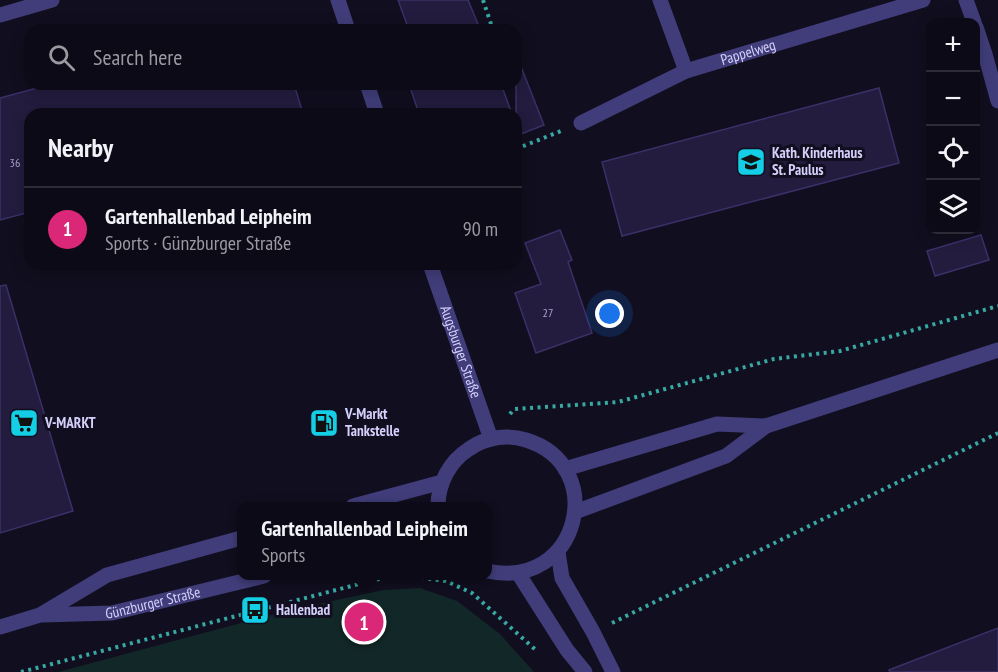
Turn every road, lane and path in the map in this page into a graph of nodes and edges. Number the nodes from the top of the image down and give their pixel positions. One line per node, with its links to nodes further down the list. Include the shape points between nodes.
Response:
1 (52, 0): 7 (street)
2 (338, 0): 9 (street)
3 (483, 0): 10 (path)
4 (660, 0): 12 (street)
5 (923, 0): 12 (street, Pappelweg)
6 (966, 0): 8 (street)
7 (0, 15)
8 (973, 18)
9 (346, 24)
10 (491, 24)
11 (980, 40): 14 (street)
12 (686, 71): 16 (street, Pappelweg)
13 (369, 90): 15 (street)
14 (998, 101)
15 (375, 108)
16 (581, 123): 17 (path)
17 (522, 147)
18 (432, 270): 23 (street, Augsburger Straße)
19 (998, 306): 23 (path, via 840,351 774,359 618,402 514,409)
20 (998, 350): 21 (street)
21 (766, 426): 24 (street, via 717,424); 28 (street, via 726,456)
22 (998, 433): 38 (path)
23 (491, 439): 24 (street, via 506,437 534,442 546,448); 25 (street, via 461,454)
24 (565, 469): 28 (street, via 574,489)
25 (442, 482): 26 (street); 27 (street)
26 (371, 502)
27 (438, 502)
28 (575, 512): 30 (street)
29 (237, 539): 36 (street, Günzburger Straße, via 107,575)
30 (558, 552): 32 (street, via 540,565); 38 (street, via 562,578)
31 (492, 572): 32 (street)
32 (518, 573): 39 (street)
33 (248, 580): 36 (street, Günzburger Straße, via 112,613)
34 (375, 580): 40 (path)
35 (438, 580): 39 (path, via 472,593 549,662)
36 (40, 615): 37 (street, Günzburger Straße)
37 (0, 627)
38 (594, 632): 42 (street)
39 (567, 650): 41 (street)
40 (21, 672)
41 (585, 672)
42 (613, 672)

